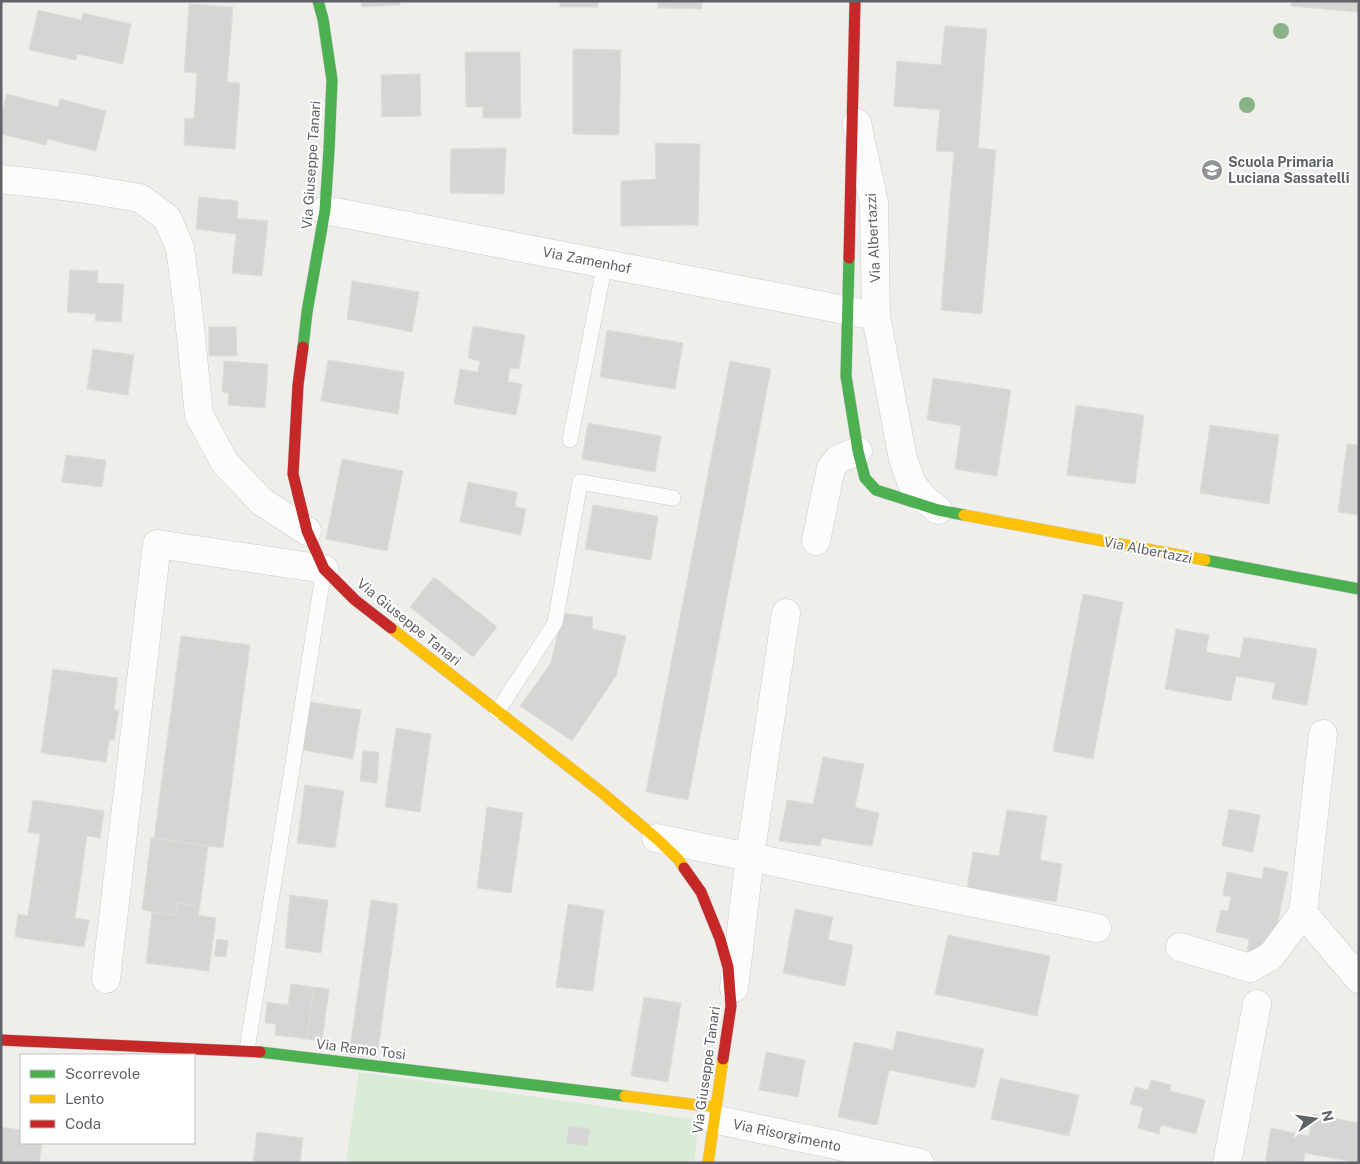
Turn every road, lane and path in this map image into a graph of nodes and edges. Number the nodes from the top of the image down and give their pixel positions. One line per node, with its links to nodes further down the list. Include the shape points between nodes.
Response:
1 (318, 1): 5 (street, Via Giuseppe Tanari, via 332,80)
2 (855, 1): 3 (street, Via Albertazzi)
3 (853, 103): 7 (street, Via Albertazzi); 8 (street, Via Albertazzi, via 874,203)
4 (1, 179): 13 (street, via 140,198 167,218 180,248 199,415 225,463 262,502)
5 (325, 210): 6 (street, Via Zamenhof); 13 (street, Via Giuseppe Tanari, via 306,321 294,444 293,474)
6 (604, 263): 7 (street, Via Zamenhof); 9 (lane)
7 (848, 309): 8 (street); 10 (street, Via Albertazzi, via 846,376)
8 (876, 316): 12 (street, Via Albertazzi, via 903,458 912,484)
9 (570, 440)
10 (858, 451): 12 (street, Via Albertazzi, via 865,478 876,490); 14 (street, via 838,459 831,468)
11 (673, 498): 18 (lane, via 580,482 555,623)
12 (938, 510): 16 (street, Via Albertazzi)
13 (307, 531): 15 (street, Via Giuseppe Tanari)
14 (816, 541)
15 (324, 569): 18 (street, Via Giuseppe Tanari, via 354,600); 25 (street, via 157,544); 30 (lane)
16 (1359, 589)
17 (786, 613): 21 (street)
18 (497, 712): 20 (street, Via Giuseppe Tanari)
19 (1323, 734): 22 (street)
20 (656, 838): 21 (street); 28 (street, Via Giuseppe Tanari, via 678,859 708,906 728,966)
21 (750, 857): 23 (street); 28 (street)
22 (1303, 913): 24 (street, via 1271,956 1250,968); 26 (street)
23 (1097, 928)
24 (1180, 947)
25 (106, 979)
26 (1359, 979)
27 (1257, 1004): 34 (street)
28 (732, 1006): 31 (street, Via Giuseppe Tanari)
29 (1, 1040): 30 (street, Via Remo Tosi)
30 (248, 1050): 31 (street, Via Remo Tosi)
31 (714, 1113): 32 (street, Via Giuseppe Tanari); 33 (street, Via Risorgimento)
32 (708, 1163)
33 (920, 1163)
34 (1227, 1163)

